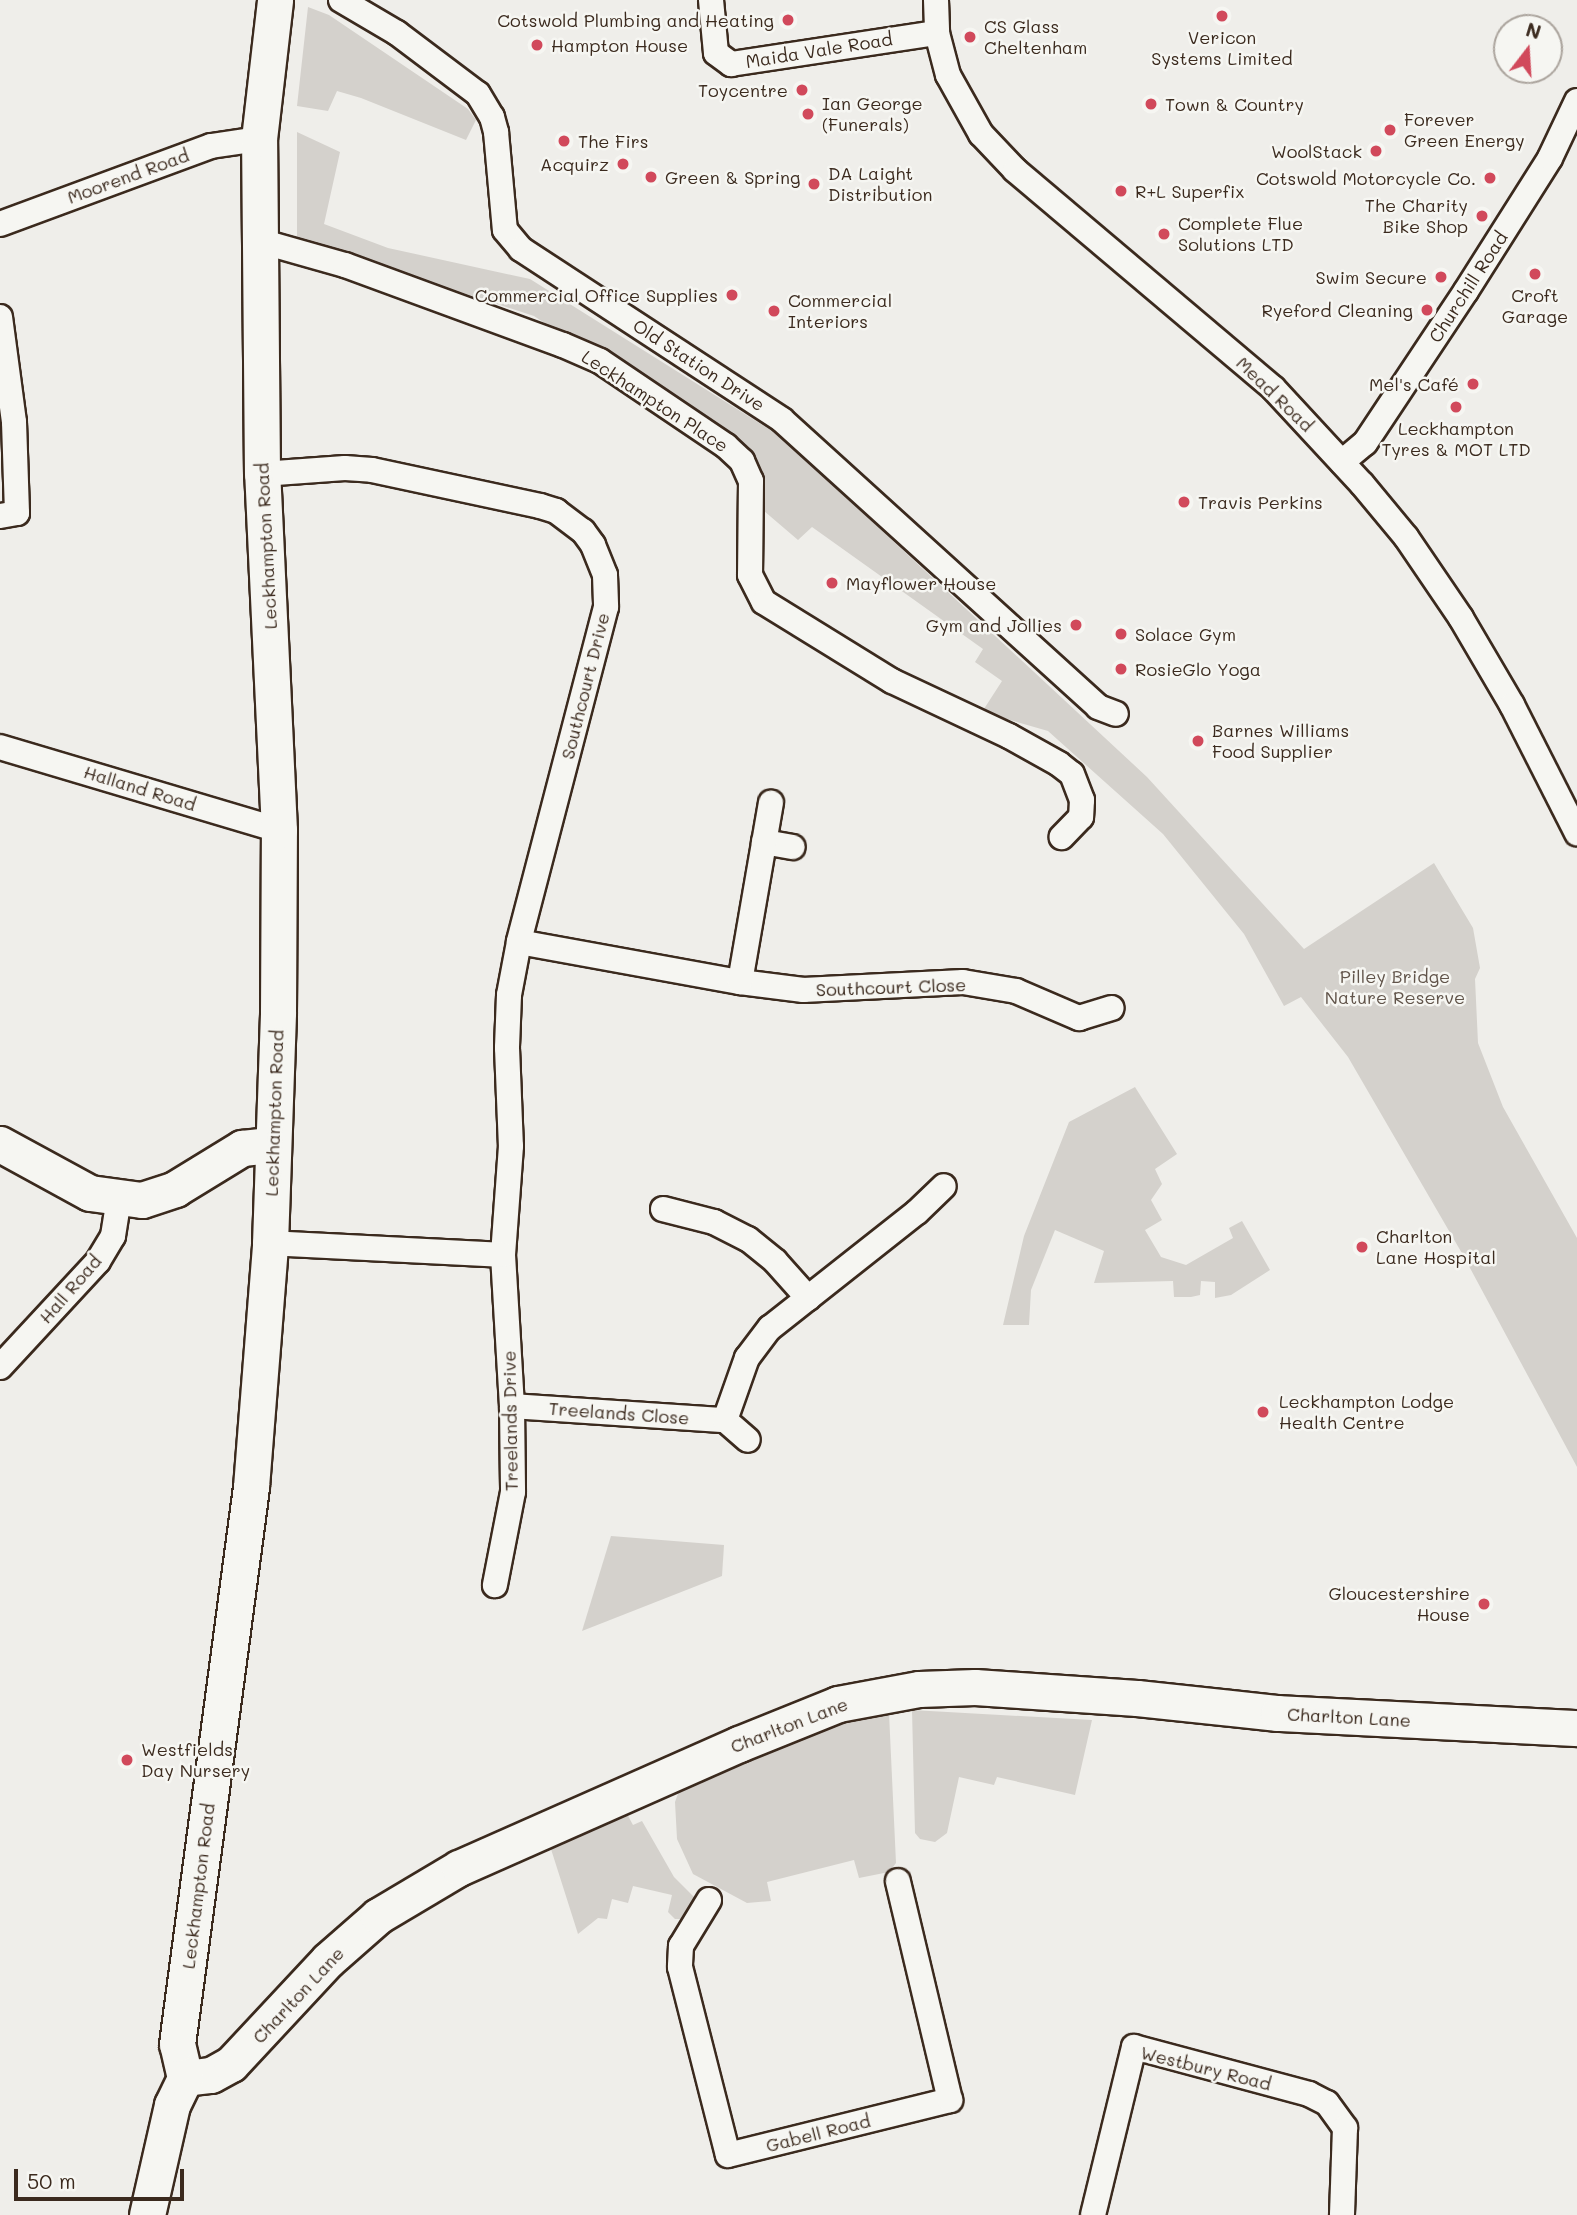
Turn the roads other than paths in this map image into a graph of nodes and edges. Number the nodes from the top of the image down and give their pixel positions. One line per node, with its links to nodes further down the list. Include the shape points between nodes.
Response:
1 (275, 0): 7 (street, Leckhampton Road)
2 (341, 0): 15 (street, Old Station Drive, via 397,33 478,94 496,132 505,230 521,249 782,420 1098,707)
3 (711, 0): 5 (street, Maida Vale Road, via 716,53 731,64)
4 (936, 0): 5 (street, Mead Road)
5 (937, 33): 12 (street, Mead Road, via 956,94 997,153 1273,388)
6 (1577, 100): 12 (street, Churchill Road, via 1550,158 1466,291 1365,443)
7 (259, 139): 8 (street, Moorend Road, via 211,146); 9 (street, Leckhampton Road)
8 (0, 224)
9 (260, 242): 13 (street, Leckhampton Road); 20 (street, Leckhampton Place, via 345,265 600,361 726,446 742,461 751,481 750,575 764,602 892,681 1009,736 1072,774 1080,791 1081,817)
10 (0, 317): 11 (street)
11 (6, 399): 14 (street, via 17,513)
12 (1342, 462): 19 (street, Mead Road, via 1406,537 1461,618 1513,705)
13 (262, 474): 18 (street, Leckhampton Road); 23 (street, Southcourt Drive, via 372,470 524,502 556,511 583,531 593,545 605,575 606,607)
14 (0, 516)
15 (1116, 714)
16 (0, 747): 18 (street, Halland Road)
17 (771, 803): 21 (street)
18 (279, 830): 28 (street, Leckhampton Road)
19 (1577, 833)
20 (1062, 838)
21 (764, 842): 22 (street); 24 (street)
22 (793, 847)
23 (519, 942): 24 (street, Southcourt Close); 26 (street, Southcourt Drive, via 509,995)
24 (740, 982): 25 (street, Southcourt Close, via 803,990 963,982 1016,991 1078,1028)
25 (1111, 1008)
26 (507, 1048): 33 (street, Treelands Drive, via 511,1146)
27 (0, 1143): 30 (street, via 90,1193)
28 (273, 1145): 30 (street, via 242,1148 175,1189 142,1200); 32 (street, Leckhampton Road)
29 (944, 1186): 34 (street, via 918,1212)
30 (119, 1199): 35 (street, Hall Road, via 113,1236 98,1261)
31 (663, 1209): 34 (street, via 714,1222 748,1239 775,1261)
32 (270, 1243): 33 (street); 43 (street, Leckhampton Road, via 251,1487 177,2044)
33 (503, 1255): 36 (street, Treelands Drive)
34 (807, 1298): 37 (street, via 770,1328 747,1358)
35 (0, 1367)
36 (512, 1406): 37 (street, Treelands Close); 39 (street, Treelands Drive, via 513,1492)
37 (725, 1420): 38 (street)
38 (748, 1440)
39 (495, 1585)
40 (1577, 1728): 43 (street, Charlton Lane, via 1278,1713 975,1687 919,1689 838,1704 459,1868 378,1916 328,1960 231,2064 211,2075)
41 (898, 1881): 42 (street, Gabell Road, via 950,2100 728,2155 679,1959 687,1935)
42 (709, 1900)
43 (185, 2078): 44 (street, via 173,2105)
44 (147, 2215)
45 (1093, 2215): 46 (street, Westbury Road, via 1135,2047 1309,2094 1327,2103 1345,2128)
46 (1342, 2215)

